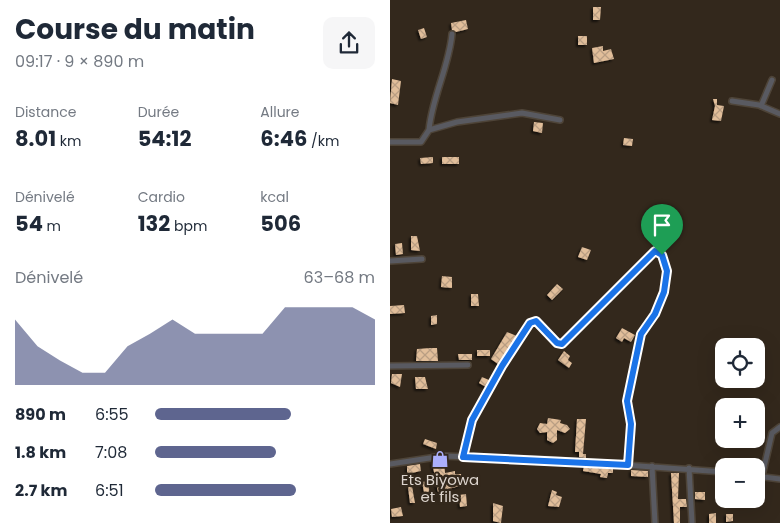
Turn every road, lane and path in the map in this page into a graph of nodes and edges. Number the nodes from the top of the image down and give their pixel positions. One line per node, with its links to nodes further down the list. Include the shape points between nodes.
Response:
1 (452, 34): 8 (street)
2 (772, 80): 5 (street)
3 (732, 101): 5 (street)
4 (780, 105): 6 (street)
5 (762, 106): 6 (street)
6 (778, 112)
7 (560, 120): 8 (street, via 514,114 456,122)
8 (429, 130): 9 (street, via 421,142)
9 (390, 142)
10 (422, 259): 11 (street)
11 (390, 261)
12 (468, 365): 13 (street)
13 (390, 366)
14 (780, 427): 16 (street, via 772,433)
15 (463, 457): 17 (street, via 432,456); 18 (street); 18 (street, via 472,420 530,323 536,321 557,343 562,344 655,251 662,255 667,278 655,314 641,334 627,401 631,424)
16 (764, 458)
17 (390, 464)
18 (628, 465): 19 (street)
19 (652, 466): 20 (street); 25 (street)
20 (689, 468): 21 (street); 24 (street)
21 (715, 471)
22 (765, 477): 23 (street)
23 (780, 479)
24 (692, 522)
25 (655, 523)

